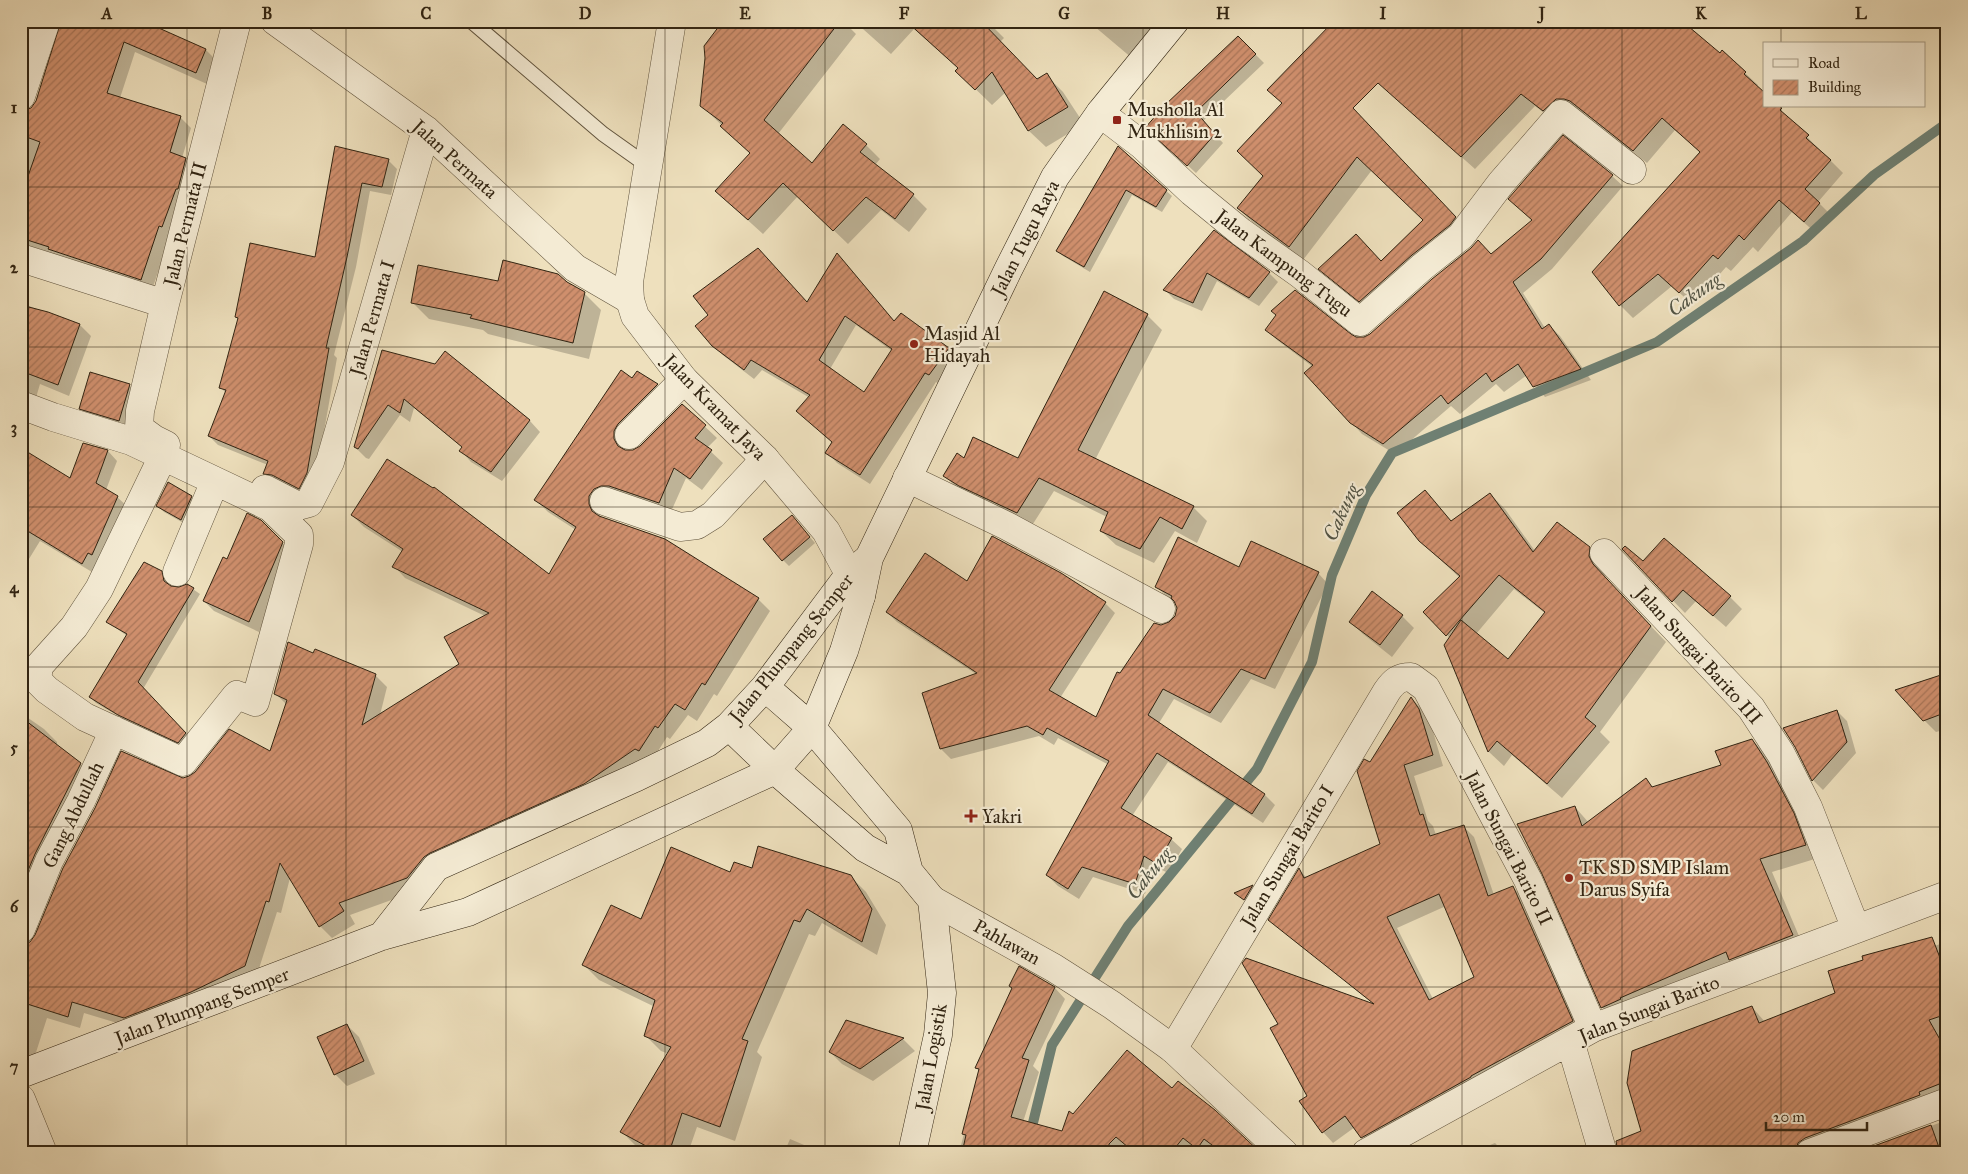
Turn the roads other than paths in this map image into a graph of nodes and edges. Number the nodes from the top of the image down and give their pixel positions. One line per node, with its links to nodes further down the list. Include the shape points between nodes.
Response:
1 (46, 21): 7 (street)
2 (237, 21): 14 (street, Jalan Permata II)
3 (275, 21): 9 (street, Jalan Permata)
4 (471, 21): 10 (lane, via 603,134)
5 (672, 21): 10 (street, Jalan Kramat Jaya)
6 (1175, 21): 8 (street, Jalan Tugu Raya)
7 (21, 96)
8 (1100, 113): 11 (street, Jalan Kampung Tugu, via 1142,145 1241,232 1360,322 1461,236 1501,183 1561,114); 21 (street, Jalan Tugu Raya, via 1055,177)
9 (426, 130): 13 (street, Jalan Permata, via 575,268); 17 (street, Jalan Permata I, via 330,462 309,504 298,506 154,439)
10 (648, 166): 13 (street, Jalan Kramat Jaya, via 629,282)
11 (1632, 170)
12 (21, 258): 14 (street)
13 (630, 300): 15 (street, Jalan Kramat Jaya, via 635,316)
14 (164, 304): 17 (street, Jalan Permata II)
15 (684, 380): 18 (street); 20 (street, Jalan Kramat Jaya)
16 (21, 405): 19 (street, via 132,441)
17 (139, 428)
18 (629, 435)
19 (162, 456): 22 (street); 32 (street, via 99,589 74,627 39,666 37,680 47,690 85,718)
20 (764, 458): 23 (street, via 713,515 698,525 680,527); 26 (street, Jalan Kramat Jaya)
21 (907, 478): 26 (street, Jalan Tugu Raya); 27 (street, via 1007,526)
22 (215, 481): 25 (street); 32 (street, via 270,507 292,527 300,540 255,702 237,695 183,762)
23 (604, 501)
24 (1604, 553): 38 (street, Jalan Sungai Barito III, via 1751,708 1781,754 1808,807)
25 (177, 572)
26 (860, 576): 29 (street, Jalan Plumpang Semper); 31 (street, Jalan Plumpang Semper, via 844,651)
27 (1161, 609)
28 (1412, 677): 40 (street, Jalan Sungai Barito II, via 1426,688 1528,880); 42 (street, Jalan Sungai Barito I, via 1399,678 1387,691)
29 (765, 686): 30 (street, Jalan Plumpang Semper); 31 (street, Pahlawan)
30 (729, 726): 33 (street, Pahlawan); 39 (street, Jalan Plumpang Semper, via 707,743 638,777 436,867)
31 (812, 728): 33 (street, Jalan Plumpang Semper); 34 (street, Pahlawan, via 898,830)
32 (114, 730): 37 (street, Gang Abdullah, via 49,861)
33 (775, 770): 34 (street, Pahlawan, via 865,848); 39 (street, Jalan Plumpang Semper, via 468,912)
34 (909, 872): 36 (street, Pahlawan)
35 (1947, 895): 38 (street, Jalan Sungai Barito)
36 (932, 900): 42 (street, Pahlawan, via 1054,968); 47 (street, Jalan Logistik, via 942,993 938,1034)
37 (21, 929)
38 (1856, 929): 40 (street, Jalan Sungai Barito)
39 (382, 936): 43 (street, Jalan Plumpang Semper)
40 (1593, 1028): 41 (street, Jalan Sungai Barito)
41 (1570, 1042): 49 (street, Jalan Sungai Barito); 50 (street)
42 (1173, 1049): 48 (street, Pahlawan)
43 (21, 1074)
44 (21, 1099): 46 (street)
45 (1947, 1102): 51 (street)
46 (43, 1153)
47 (912, 1153)
48 (1284, 1153)
49 (1366, 1153)
50 (1604, 1153)
51 (1810, 1153)

